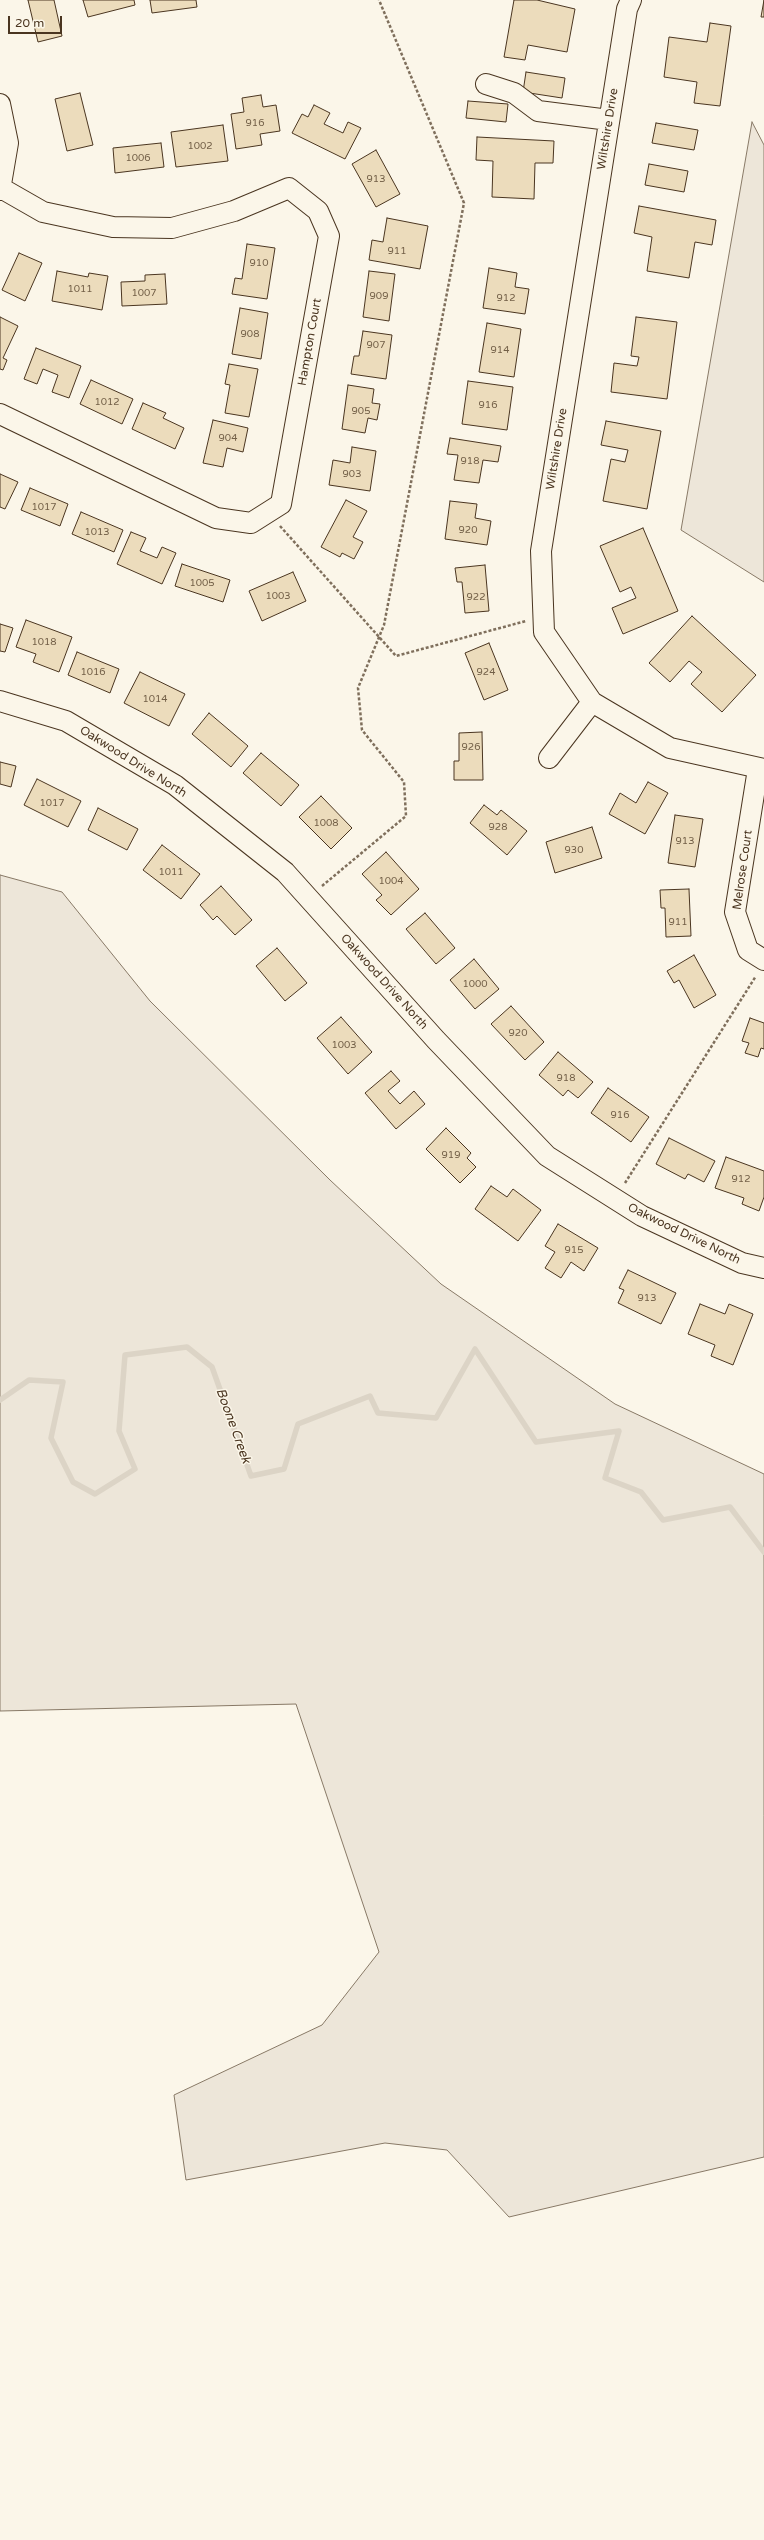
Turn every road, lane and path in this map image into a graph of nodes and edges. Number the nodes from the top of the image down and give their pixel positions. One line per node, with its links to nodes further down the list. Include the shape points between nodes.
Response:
1 (379, 0): 11 (path, via 464,203 384,625)
2 (631, 0): 5 (street, Wiltshire Drive, via 627,9)
3 (486, 84): 5 (street, via 514,93 538,111)
4 (0, 104): 6 (street)
5 (609, 120): 10 (street, Wiltshire Drive, via 541,551)
6 (4, 143): 7 (street)
7 (1, 189): 9 (street, Hampton Court, via 43,212 113,227 172,228 234,211 289,188 318,211 329,236 281,504)
8 (0, 414): 9 (street, Hampton Court, via 216,518 251,523)
9 (268, 512): 11 (path)
10 (544, 616): 11 (path, via 396,656); 13 (street, Wiltshire Drive, via 544,632)
11 (379, 638): 16 (path, via 358,688 362,730 404,782 406,816)
12 (0, 701): 16 (street, Oakwood Drive North, via 66,721 175,785 285,872)
13 (592, 702): 14 (street); 15 (street, Wiltshire Drive, via 670,748)
14 (549, 758)
15 (761, 769): 17 (street, Melrose Court, via 735,912 748,950)
16 (308, 898): 18 (street, Oakwood Drive North, via 436,1040 547,1156)
17 (762, 965): 18 (path)
18 (615, 1199): 19 (street, Oakwood Drive North, via 642,1216 742,1263)
19 (764, 1268)

